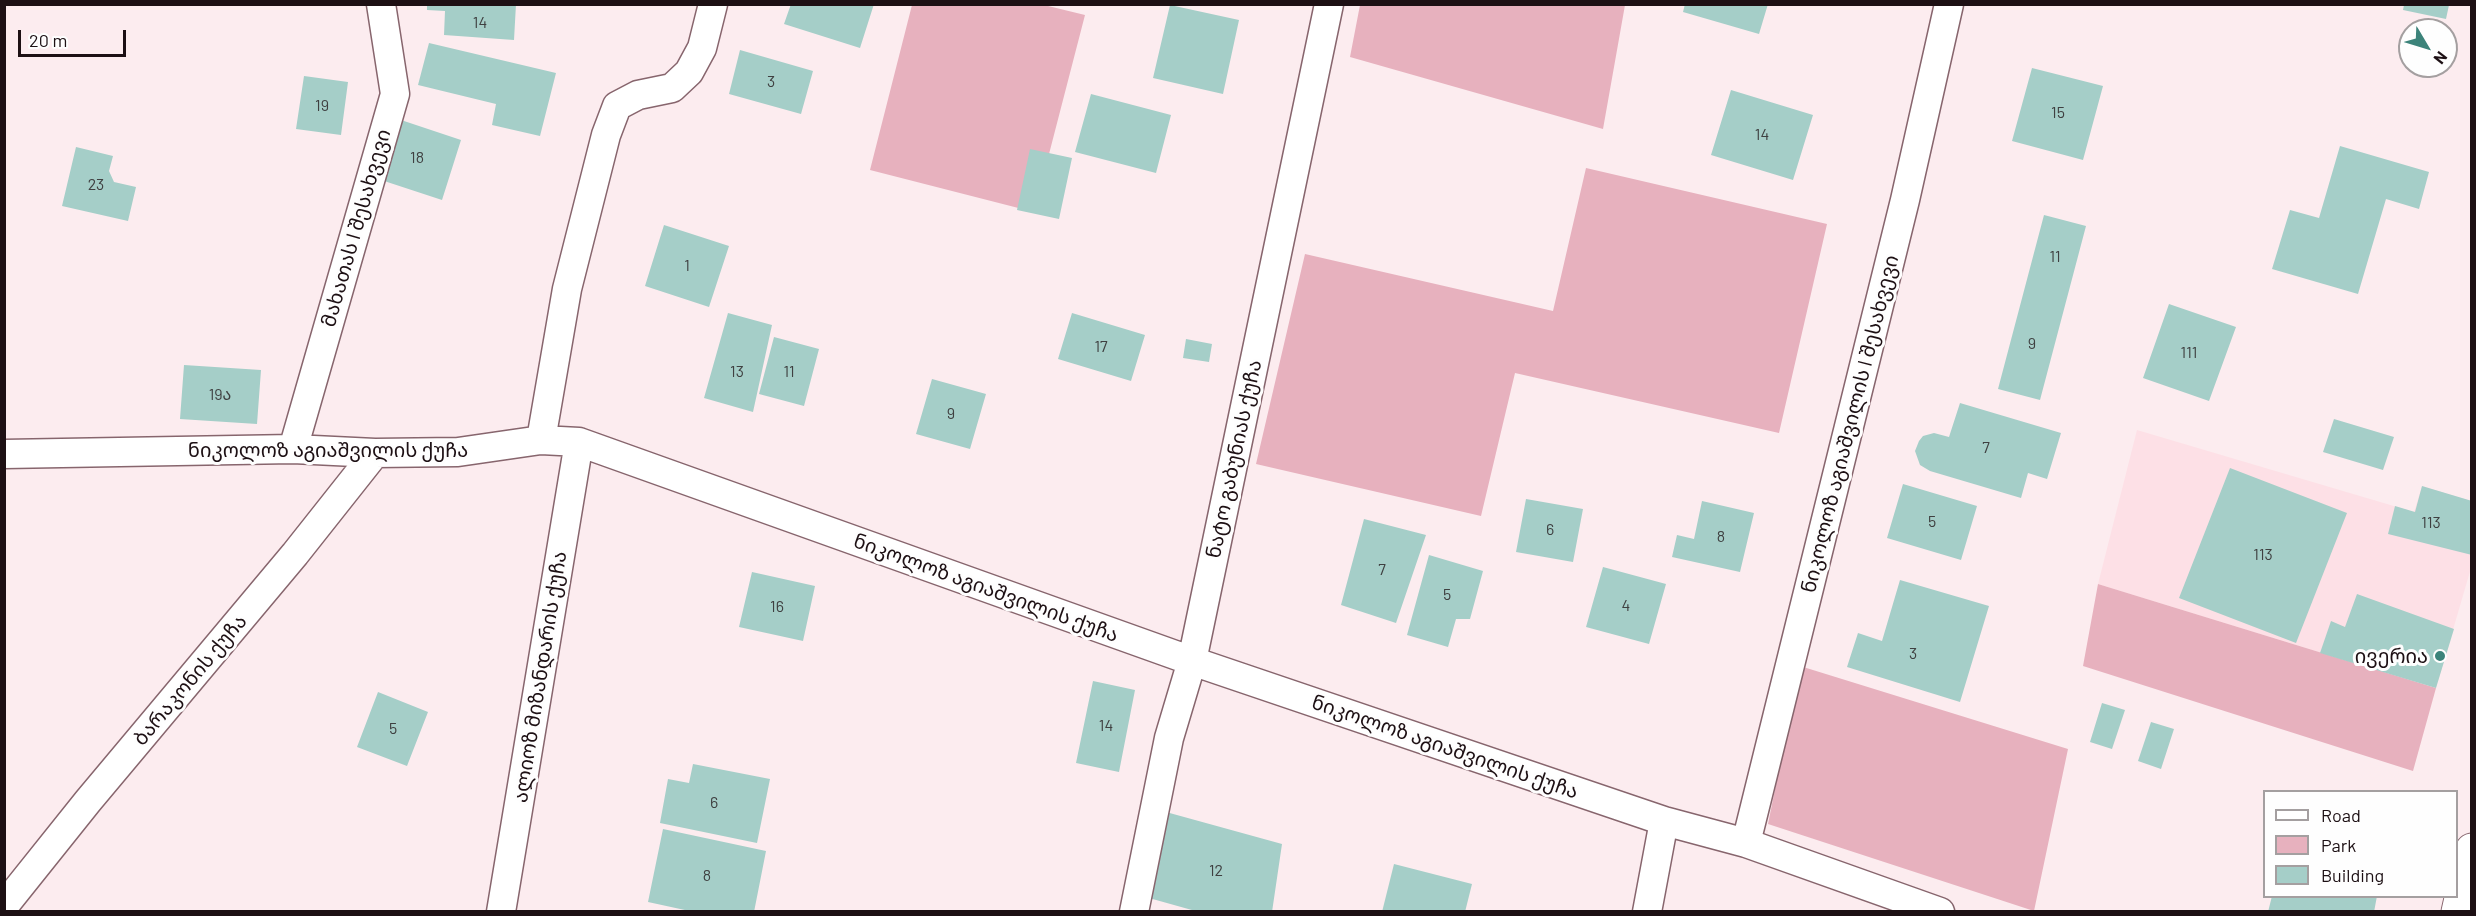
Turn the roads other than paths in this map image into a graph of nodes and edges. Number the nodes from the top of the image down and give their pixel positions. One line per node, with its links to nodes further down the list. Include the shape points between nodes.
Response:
1 (381, 4): 7 (street, მახათას I შესახვევი, via 395,94)
2 (713, 4): 5 (street, via 702,48 689,72 672,88 638,95 617,106 567,289)
3 (1329, 4): 10 (street, ნატო გაბუნიას ქუჩა)
4 (1949, 4): 12 (street, ნიკოლოზ აგიაშვილის I შესახვევი, via 1905,200)
5 (541, 440): 6 (street, ნიკოლოზ აგიაშვილის ქუჩა); 8 (street, ნიკოლოზ აგიაშვილის ქუჩა, via 458,452)
6 (579, 442): 10 (street, ნიკოლოზ აგიაშვილის ქუჩა); 15 (street, ალიოზ მიზანდარის ქუჩა)
7 (293, 449): 8 (street, ნიკოლოზ აგიაშვილის ქუჩა); 9 (street, ნიკოლოზ აგიაშვილის ქუჩა)
8 (375, 453): 14 (street, ბარაკონის ქუჩა)
9 (4, 454)
10 (1192, 661): 11 (street, ნიკოლოზ აგიაშვილის ქუჩა); 16 (street, ნატო გაბუნიას ქუჩა, via 1169,738)
11 (1664, 821): 12 (street, ნიკოლოზ აგიაშვილის ქუჩა); 17 (street)
12 (1746, 843): 18 (street, ნიკოლოზ აგიაშვილის ქუჩა)
13 (2472, 850): 19 (main road)
14 (4, 906)
15 (501, 912)
16 (1134, 912)
17 (1647, 912)
18 (1940, 912)
19 (2458, 912)

